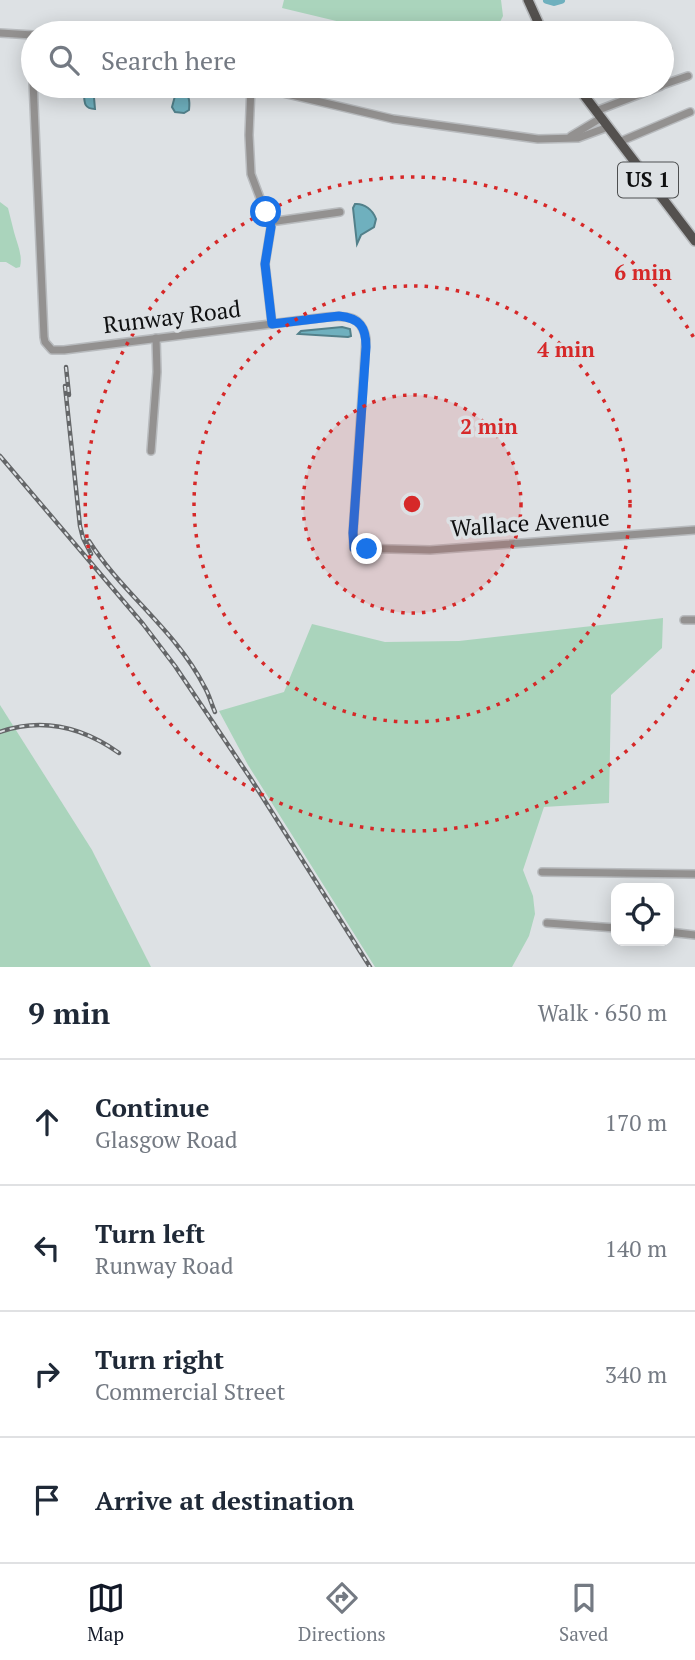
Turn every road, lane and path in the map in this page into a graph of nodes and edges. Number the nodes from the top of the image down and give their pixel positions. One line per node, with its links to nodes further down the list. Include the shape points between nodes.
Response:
1 (528, 0): 2 (main road)
2 (538, 21)
3 (0, 33): 4 (street)
4 (21, 34)
5 (688, 76): 6 (street)
6 (674, 81)
7 (35, 98): 21 (street, Runway Road, via 44,337 48,346 55,351)
8 (251, 98): 18 (street, via 251,174)
9 (303, 98): 15 (street, via 393,119)
10 (588, 98): 13 (main road, US 1)
11 (635, 98): 13 (street)
12 (690, 112): 16 (street)
13 (599, 115): 14 (main road, US 1); 15 (street)
14 (608, 127): 15 (street); 16 (main road, US 1)
15 (563, 139)
16 (619, 142): 19 (main road, US 1)
17 (340, 212): 18 (street)
18 (270, 222): 20 (street, via 265,264)
19 (695, 241)
20 (272, 324): 21 (street, Runway Road); 24 (street, Runway Road, via 348,317 363,328 366,347 353,533 354,548)
21 (156, 338): 22 (street)
22 (151, 451)
23 (695, 530): 24 (street, Wallace Avenue, via 430,550)
24 (367, 549)
25 (684, 620): 26 (street)
26 (695, 620)
27 (542, 872): 28 (street)
28 (695, 874)
29 (547, 923): 30 (street)
30 (611, 928)
31 (674, 932): 32 (street)
32 (695, 934)

